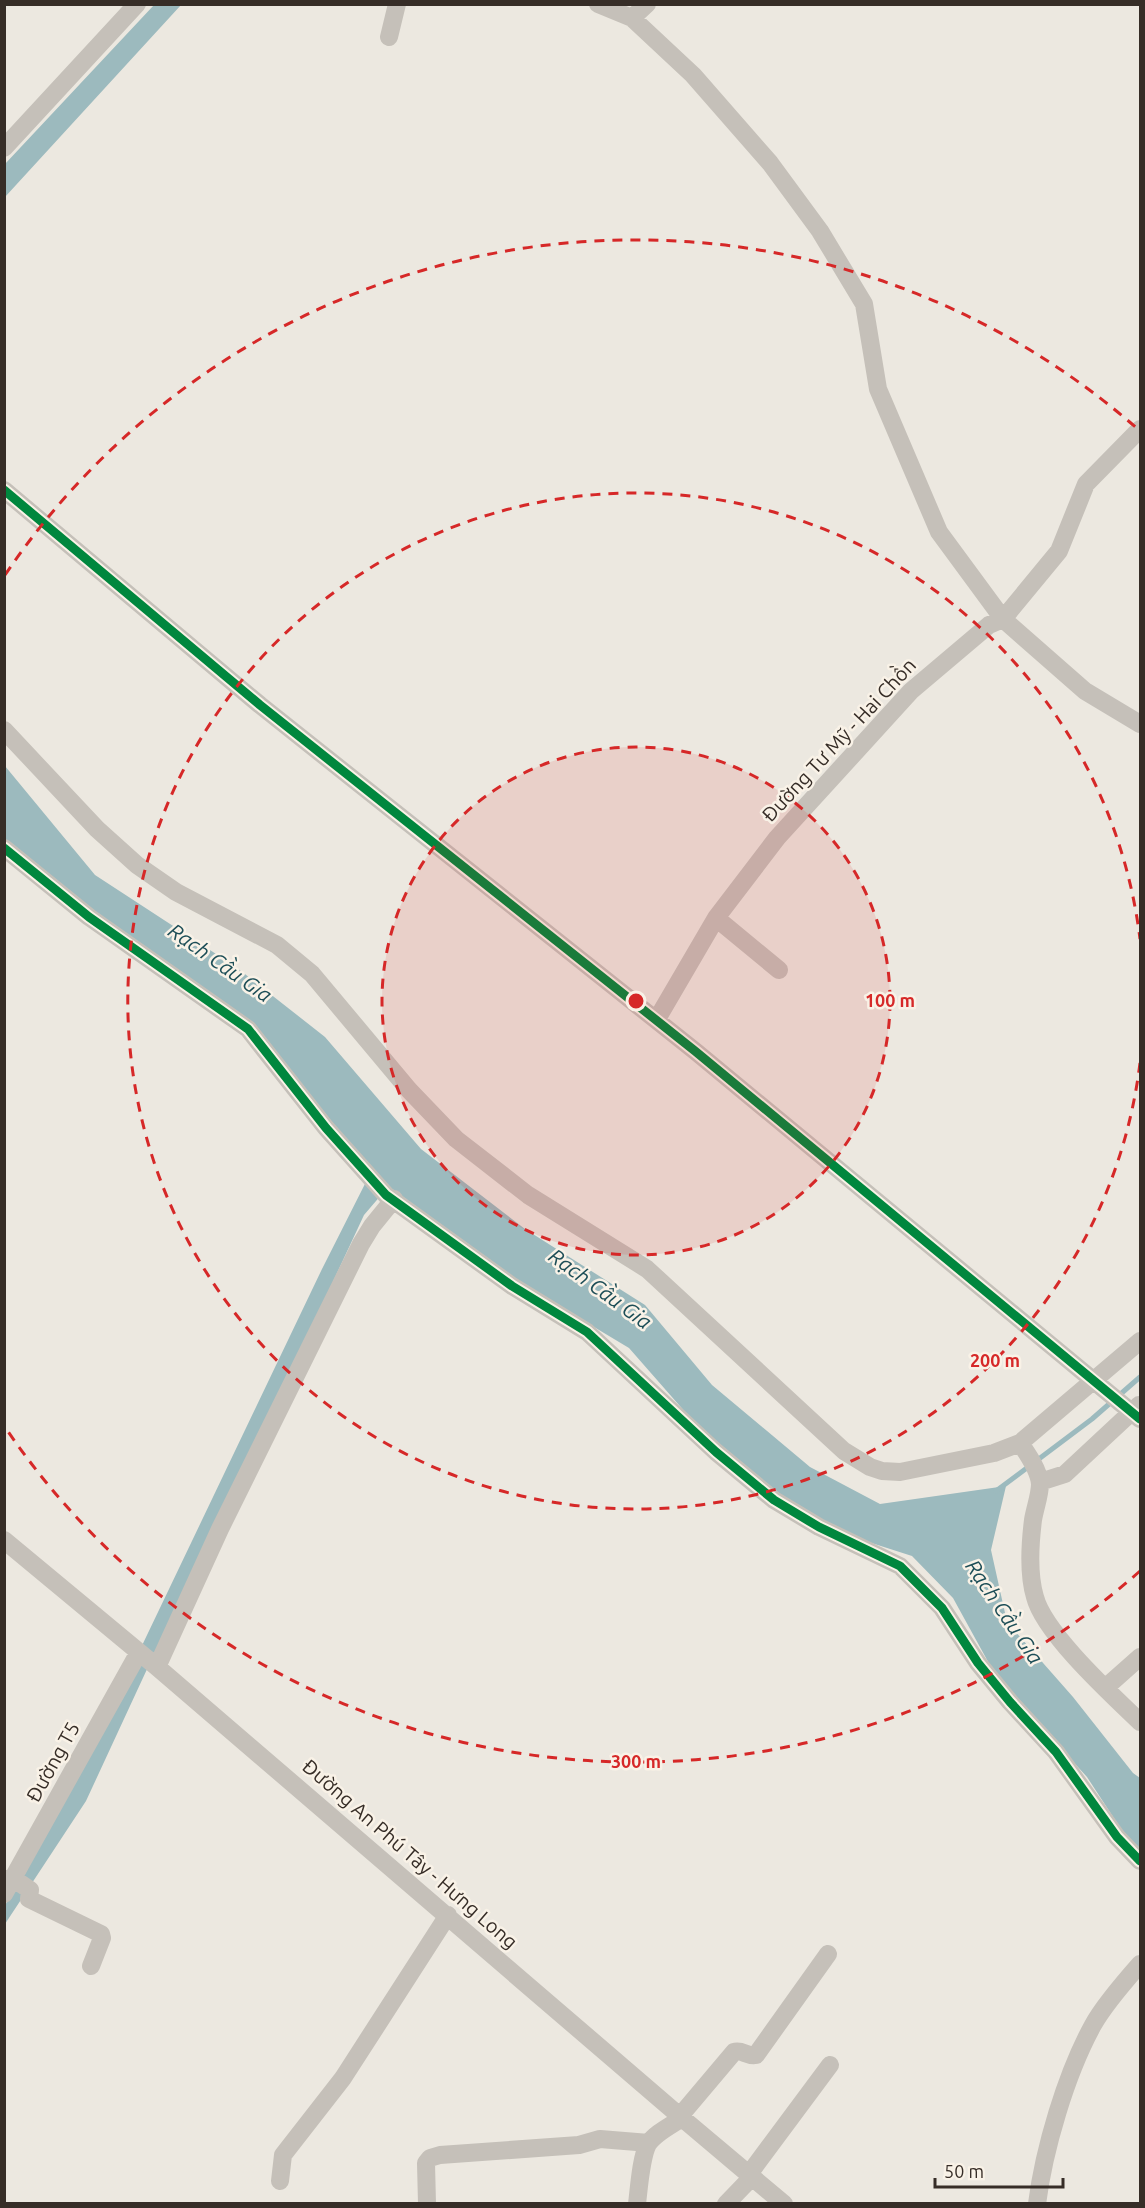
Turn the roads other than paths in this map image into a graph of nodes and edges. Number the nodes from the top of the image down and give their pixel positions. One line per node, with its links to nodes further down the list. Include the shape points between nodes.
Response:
1 (137, 4): 7 (street)
2 (397, 4): 6 (street)
3 (598, 4): 5 (street)
4 (647, 4): 5 (street)
5 (632, 18): 10 (street, via 693,75 770,163 820,231 864,304 878,389 939,532)
6 (389, 37)
7 (4, 147)
8 (1140, 429): 10 (street, Đường Tư Mỹ - Hai Chồn, via 1086,484 1059,551)
9 (4, 490): 16 (street, via 260,705)
10 (1003, 619): 11 (street, via 1085,690); 14 (street, Đường Tư Mỹ - Hai Chồn, via 989,625 911,691 777,838)
11 (1140, 724)
12 (4, 730): 21 (street, via 137,865 176,892 277,945 312,974 409,1090 456,1139 528,1194 647,1269 844,1451 870,1467 900,1472)
13 (4, 848): 17 (street, via 89,917 248,1029 326,1128)
14 (716, 918): 15 (street); 16 (street, Đường Tư Mỹ - Hai Chồn)
15 (778, 970)
16 (657, 1019): 19 (street)
17 (390, 1197): 26 (street, via 361,1244); 29 (street, via 512,1286 587,1332 716,1452 774,1500 819,1527 900,1566 942,1608 978,1663 1056,1752)
18 (1140, 1341): 19 (street)
19 (1095, 1380): 20 (street); 21 (street)
20 (1138, 1412): 22 (street, via 1065,1474)
21 (1024, 1449): 22 (street)
22 (1040, 1482): 27 (street, via 1033,1524 1031,1572 1035,1598 1046,1620)
23 (4, 1540): 24 (street, Đường An Phú Tây - Hưng Long)
24 (139, 1652): 26 (street, Đường An Phú Tây - Hưng Long); 30 (street, Đường T5)
25 (1140, 1657): 27 (street)
26 (156, 1666): 31 (street, Đường An Phú Tây - Hưng Long)
27 (1105, 1688): 28 (street)
28 (1140, 1722)
29 (1140, 1861)
30 (8, 1884): 34 (street, via 30,1890 29,1899 101,1934)
31 (448, 1916): 36 (street, Đường An Phú Tây - Hưng Long); 39 (street, via 343,2078 283,2155)
32 (828, 1954): 36 (street, via 756,2055 734,2052)
33 (1140, 1964): 44 (street, via 1093,2025 1065,2088 1040,2174)
34 (91, 1966)
35 (830, 2065): 38 (street)
36 (681, 2117): 37 (street); 38 (street, Đường An Phú Tây - Hưng Long)
37 (649, 2143): 40 (street, via 600,2139 579,2145 440,2155 426,2163); 41 (street)
38 (750, 2176): 42 (street); 43 (street, Đường An Phú Tây - Hưng Long)
39 (280, 2181)
40 (427, 2204)
41 (637, 2204)
42 (726, 2204)
43 (784, 2204)
44 (1037, 2204)

